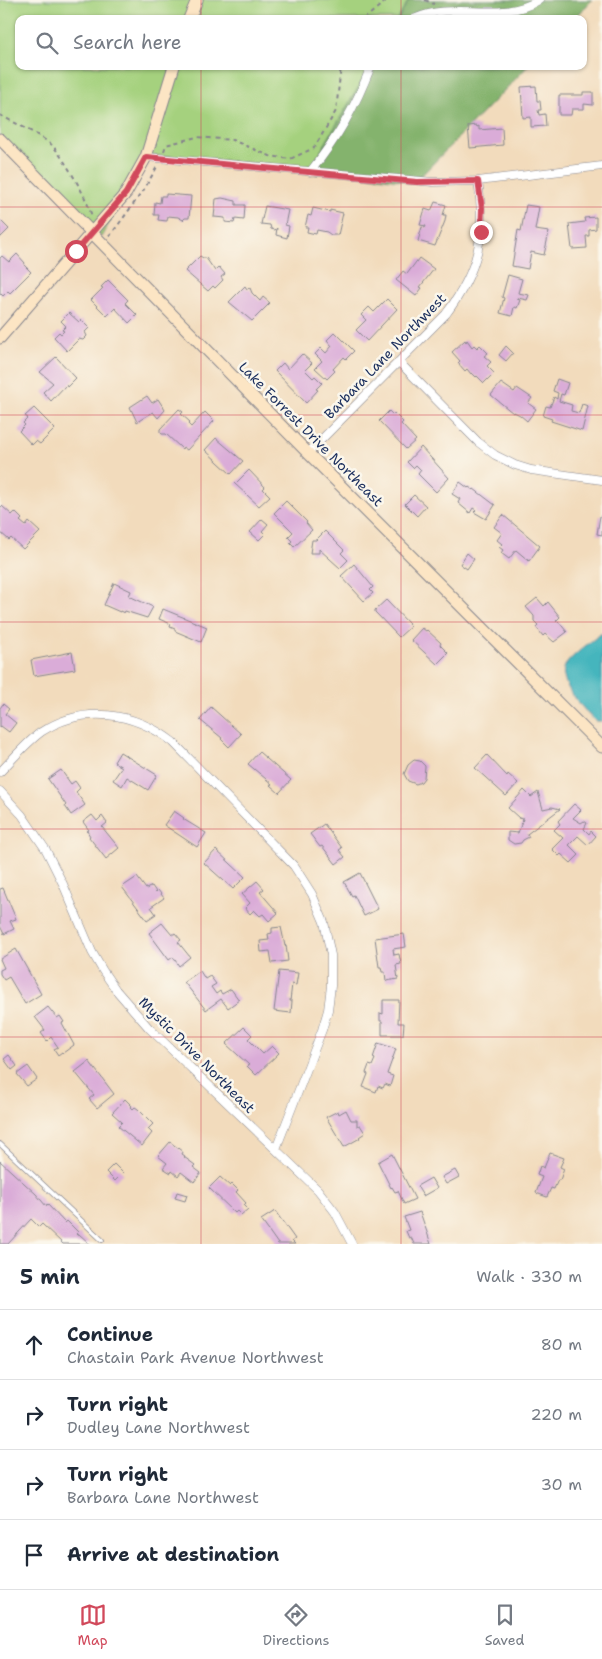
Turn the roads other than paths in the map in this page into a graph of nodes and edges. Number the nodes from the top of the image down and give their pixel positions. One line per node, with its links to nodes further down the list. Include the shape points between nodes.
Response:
1 (196, 0): 3 (street)
2 (539, 0): 4 (street, via 520,9 505,11 461,7)
3 (190, 15)
4 (422, 15)
5 (173, 70): 8 (street)
6 (369, 70): 10 (street, via 347,120)
7 (0, 139): 12 (street, Lake Forrest Drive Northeast)
8 (146, 157): 10 (street); 12 (street, via 126,193)
9 (602, 166): 11 (street)
10 (310, 172): 11 (street, via 417,182)
11 (478, 181): 14 (street, Barbara Lane Northwest, via 481,232 469,278 446,314)
12 (93, 233): 13 (street); 15 (street, Lake Forrest Drive Northeast)
13 (0, 338)
14 (399, 362): 15 (street, Barbara Lane Northwest); 16 (street, via 494,455 531,470)
15 (308, 453): 17 (street, Lake Forrest Drive Northeast)
16 (602, 480)
17 (602, 747)
18 (0, 772): 21 (street, via 30,742 56,724 92,715 129,718 152,727 173,742 294,866 312,894 324,922 331,955 331,986 322,1030)
19 (0, 791): 21 (street, Mystic Drive Northeast, via 46,850 92,952 116,990 149,1028)
20 (0, 1144): 22 (lane)
21 (276, 1149): 23 (street, Mystic Drive Northeast, via 318,1190 335,1212)
22 (102, 1240)
23 (352, 1244)

